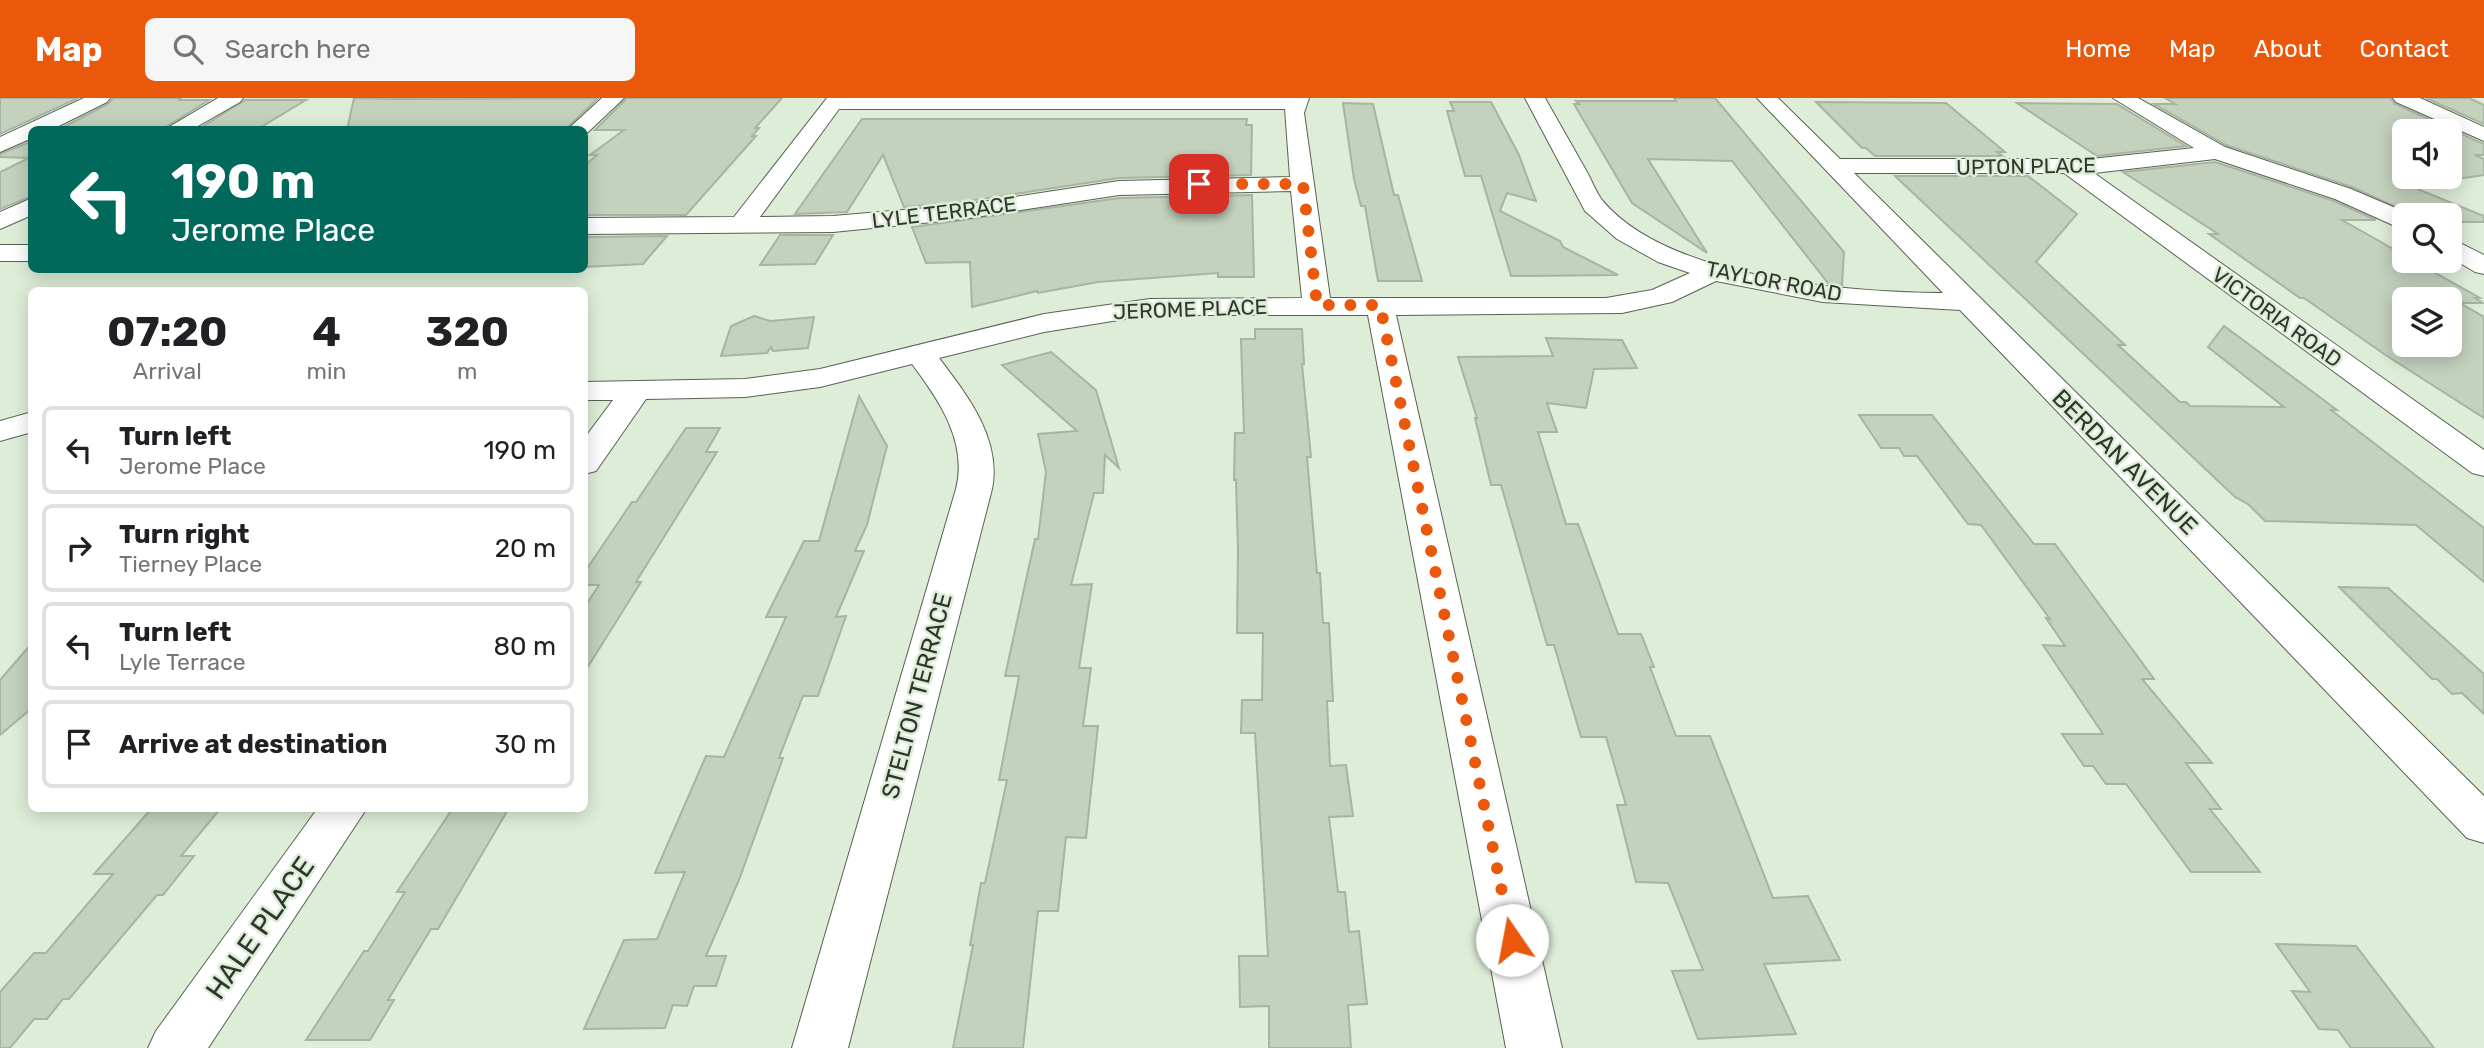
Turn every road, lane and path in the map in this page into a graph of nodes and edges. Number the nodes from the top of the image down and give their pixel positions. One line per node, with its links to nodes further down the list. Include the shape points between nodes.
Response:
1 (100, 98): 10 (street)
2 (233, 98): 11 (street)
3 (614, 98): 12 (street)
4 (1535, 98): 31 (street, TAYLOR ROAD, via 1593,204 1612,224 1662,253)
5 (1767, 98): 17 (street, BERDAN AVENUE)
6 (2123, 98): 16 (street)
7 (2403, 98): 14 (street)
8 (1298, 100): 9 (street); 19 (street, via 1294,113)
9 (835, 101): 23 (street)
10 (40, 126)
11 (181, 126)
12 (582, 126)
13 (28, 132): 15 (street)
14 (2484, 135)
15 (0, 145)
16 (2217, 152): 18 (street, UPTON PLACE); 21 (street, via 2343,194)
17 (1834, 166): 18 (street, UPTON PLACE); 32 (street, BERDAN AVENUE)
18 (2071, 167): 41 (street, VICTORIA ROAD)
19 (1303, 184): 23 (street, LYLE TERRACE, via 1119,188 918,218); 33 (street)
20 (28, 207): 22 (street)
21 (2392, 216)
22 (0, 222)
23 (741, 225): 24 (street, LYLE TERRACE)
24 (588, 226)
25 (2484, 241): 26 (street)
26 (2462, 243)
27 (2462, 251): 30 (street)
28 (0, 253): 29 (street)
29 (28, 253)
30 (2484, 265)
31 (1713, 271): 32 (street, TAYLOR ROAD, via 1894,302); 34 (street, JEROME PLACE, via 1676,293 1606,306)
32 (1968, 302): 43 (street, BERDAN AVENUE)
33 (1317, 305): 34 (street, JEROME PLACE); 35 (street, JEROME PLACE, via 1150,307 1108,312)
34 (1380, 305): 46 (street)
35 (920, 354): 37 (street, JEROME PLACE, via 820,378 745,388); 45 (street, STELTON TERRACE, via 968,428 977,466 968,513)
36 (588, 391): 37 (street, JEROME PLACE)
37 (635, 391): 40 (street)
38 (28, 423): 39 (street)
39 (0, 431)
40 (588, 458)
41 (2484, 466)
42 (341, 812): 44 (street, HALE PLACE)
43 (2484, 825)
44 (176, 1048)
45 (820, 1048)
46 (1534, 1048)

